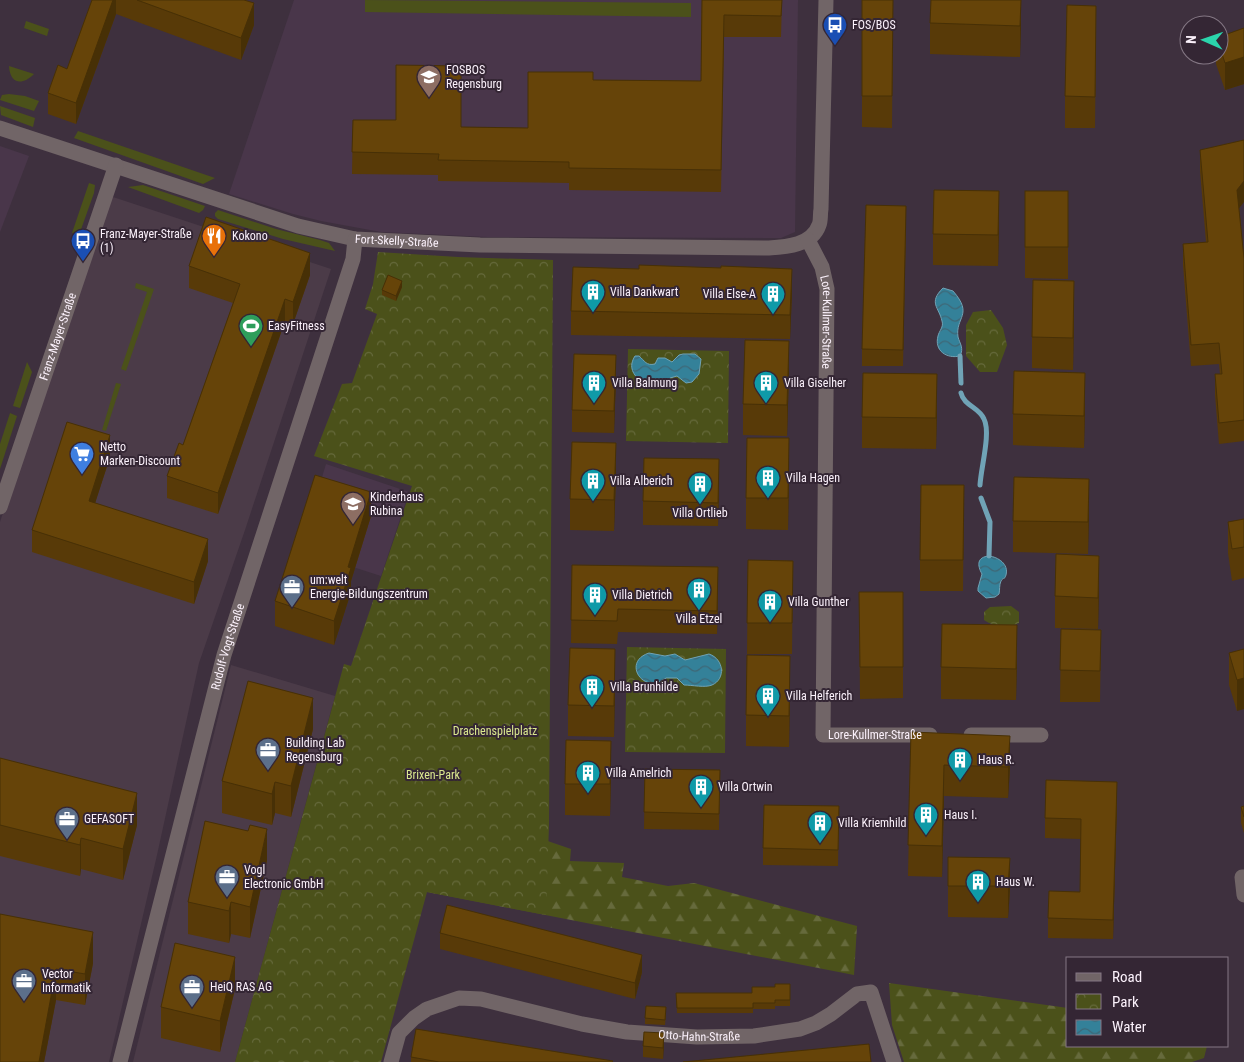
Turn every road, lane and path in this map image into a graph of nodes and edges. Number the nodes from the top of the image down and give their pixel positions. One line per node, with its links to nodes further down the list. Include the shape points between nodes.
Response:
1 (826, 0): 5 (street, via 821,209 819,227)
2 (0, 128): 3 (street, Fort-Skelly-Straße)
3 (116, 165): 4 (street, Fort-Skelly-Straße, via 298,226); 6 (street, Franz-Mayer-Straße)
4 (355, 239): 5 (street, Fort-Skelly-Straße, via 480,245 769,248 792,246); 10 (street, Rudolf-Vogt-Straße, via 353,259 224,655)
5 (808, 240): 7 (street, Lore-Kullmer-Straße, via 822,267 827,289 823,734)
6 (0, 508)
7 (1041, 735)
8 (1244, 877): 9 (street)
9 (1244, 895)
10 (120, 1062)
11 (391, 1062): 12 (street, Otto-Hahn-Straße, via 399,1033 414,1018 426,1009 459,998 481,999 627,1032 697,1037 754,1036 800,1029 831,1014 857,994 871,992)
12 (894, 1062)

